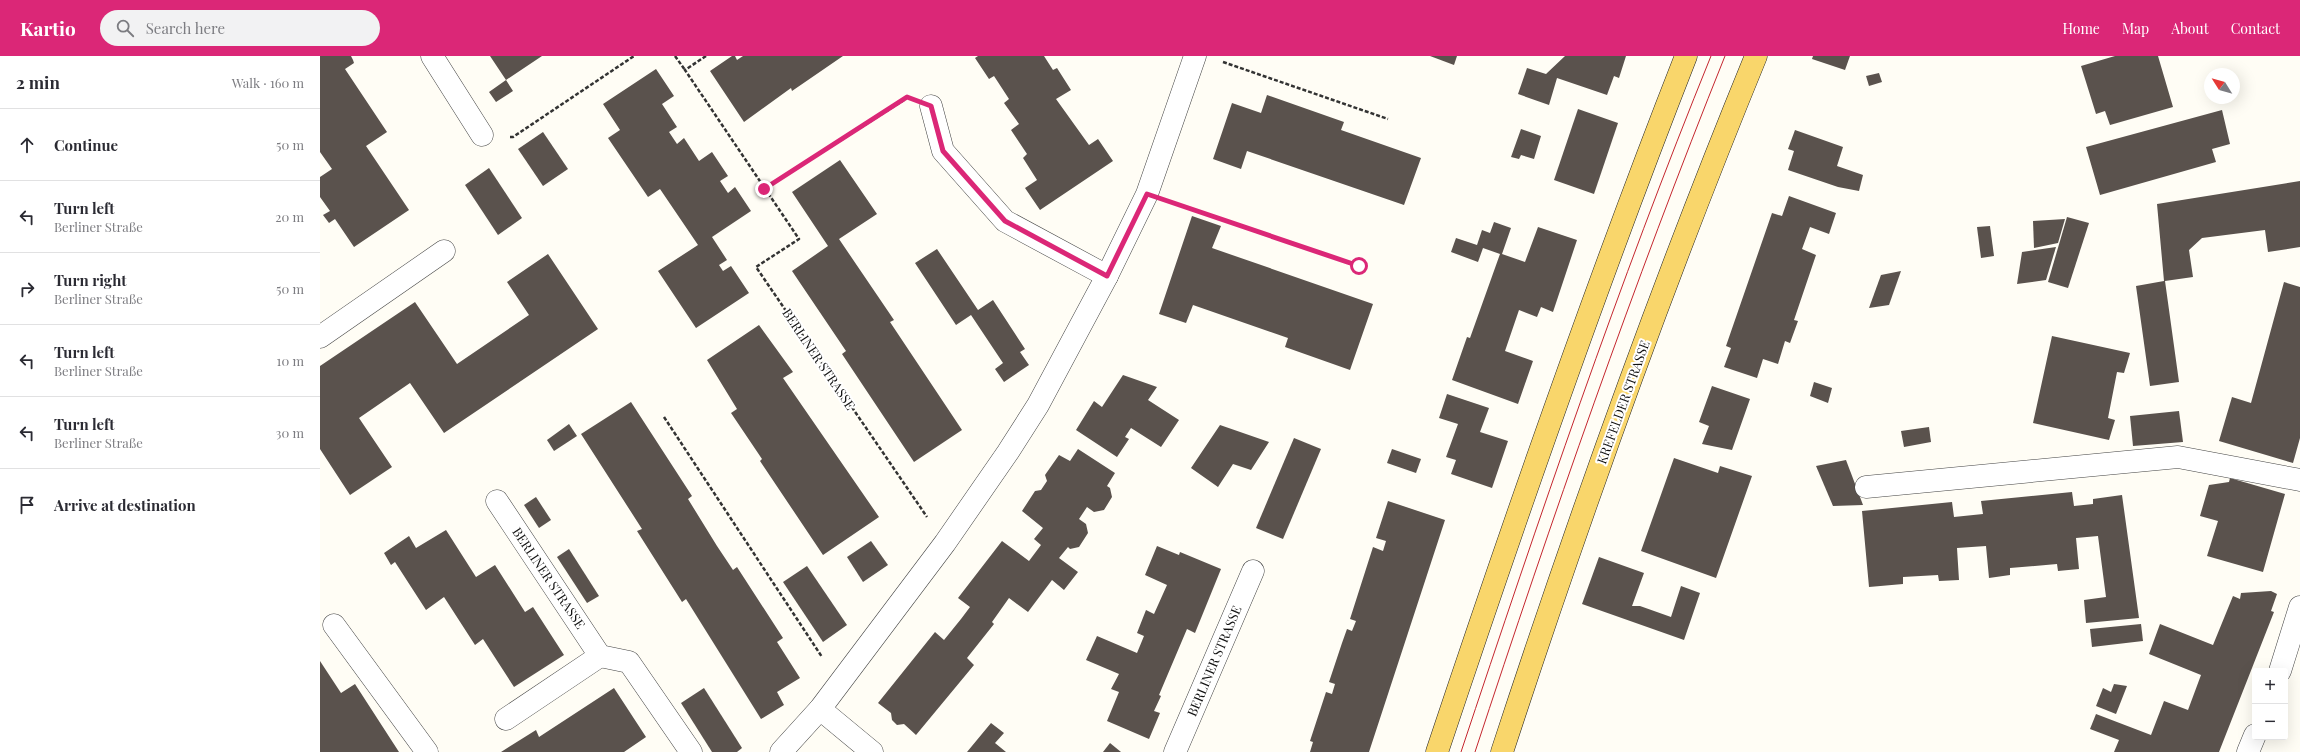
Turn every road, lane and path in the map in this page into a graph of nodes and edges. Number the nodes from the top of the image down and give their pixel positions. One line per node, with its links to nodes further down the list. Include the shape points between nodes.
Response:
1 (432, 56): 12 (street)
2 (634, 56): 12 (path, via 513,137)
3 (674, 56): 9 (path, BERLINER STRASSE)
4 (706, 56): 9 (path)
5 (1194, 56): 14 (street)
6 (1686, 56): 38 (main road, via 1634,188 1544,438)
7 (1756, 56): 39 (main road, KREFELDER STRASSE, via 1676,255 1560,578)
8 (1218, 61): 11 (path)
9 (685, 70): 13 (path, BERLINER STRASSE)
10 (931, 106): 13 (path, via 907,97); 17 (street, via 943,151 1005,221)
11 (1388, 119)
12 (482, 135)
13 (764, 189): 23 (path, BERLINER STRASSE, via 799,239 756,267)
14 (1147, 194): 16 (path); 17 (street)
15 (444, 251): 18 (street)
16 (1359, 266)
17 (1107, 276): 23 (street, via 1038,405)
18 (320, 337)
19 (664, 417): 29 (path)
20 (2300, 480): 21 (street, via 2178,457)
21 (1866, 487)
22 (497, 501): 27 (street, BERLINER STRASSE)
23 (945, 543): 29 (street)
24 (1253, 571): 37 (street, BERLINER STRASSE)
25 (2300, 607): 28 (street)
26 (334, 625): 33 (street)
27 (600, 656): 31 (street); 34 (street, via 629,662)
28 (2281, 668)
29 (839, 683): 30 (street)
30 (820, 708): 35 (street); 36 (street)
31 (506, 719)
32 (2253, 740): 40 (street)
33 (427, 752)
34 (691, 752)
35 (781, 752)
36 (872, 752)
37 (1175, 752)
38 (1437, 752)
39 (1502, 752)
40 (2248, 752)

